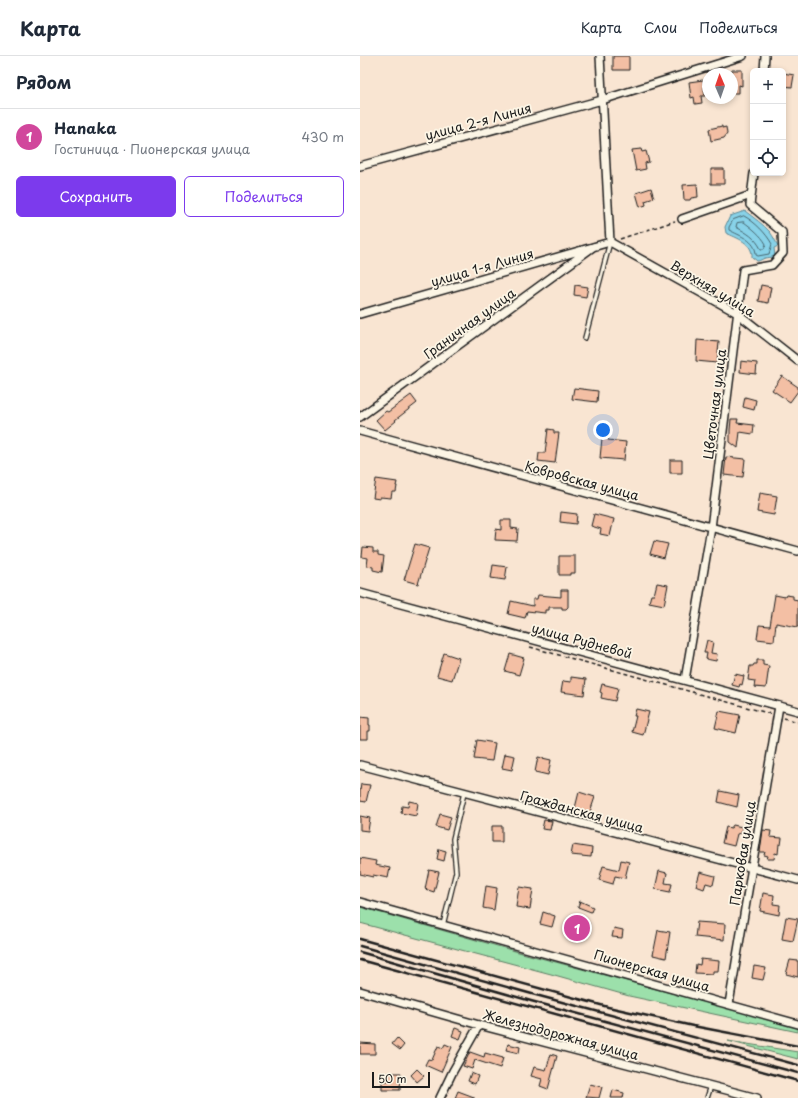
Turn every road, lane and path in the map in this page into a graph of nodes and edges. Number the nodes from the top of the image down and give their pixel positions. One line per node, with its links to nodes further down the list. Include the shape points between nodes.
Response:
1 (600, 56): 5 (street)
2 (743, 56): 5 (street, улица 2-я Линия)
3 (766, 56): 4 (street)
4 (764, 68)
5 (602, 100): 6 (street, улица 2-я Линия); 10 (street)
6 (360, 166)
7 (754, 176): 8 (street, Цветочная улица)
8 (751, 195): 9 (street); 12 (street, Цветочная улица, via 750,205 782,232 783,253 772,265 743,270)
9 (682, 218): 10 (path)
10 (610, 242): 11 (street, улица 1-я Линия); 12 (street, Верхняя улица); 14 (lane)
11 (593, 248): 13 (street, улица 1-я Линия); 16 (street, Граничная улица)
12 (737, 313): 15 (street, Верхняя улица); 18 (street, Цветочная улица)
13 (360, 314)
14 (584, 338)
15 (798, 361)
16 (360, 417)
17 (360, 432): 18 (street, Ковровская улица)
18 (711, 528): 19 (street, Ковровская улица); 22 (street, Цветочная улица)
19 (798, 551)
20 (360, 592): 22 (street, улица Рудневой)
21 (527, 646): 25 (path)
22 (685, 680): 23 (street, улица Рудневой)
23 (779, 706): 24 (street, улица Рудневой); 25 (street, Парковая улица)
24 (798, 711)
25 (777, 716): 26 (path); 29 (street, Парковая улица)
26 (798, 722)
27 (360, 766): 28 (street, Гражданская улица)
28 (464, 793): 29 (street, Гражданская улица); 32 (lane, via 453,839 456,872)
29 (752, 868): 30 (street, Гражданская улица); 34 (street, Парковая улица)
30 (798, 880)
31 (360, 902): 32 (street, Пионерская улица)
32 (443, 925): 34 (street, Пионерская улица)
33 (360, 991): 36 (street, Железнодорожная улица)
34 (729, 1004): 35 (street, Пионерская улица)
35 (798, 1024)
36 (479, 1025): 37 (street, Железнодорожная улица); 39 (street)
37 (710, 1086): 38 (street, Железнодорожная улица); 40 (lane)
38 (748, 1097): 41 (street, Железнодорожная улица)
39 (440, 1098)
40 (707, 1098)
41 (757, 1098)

